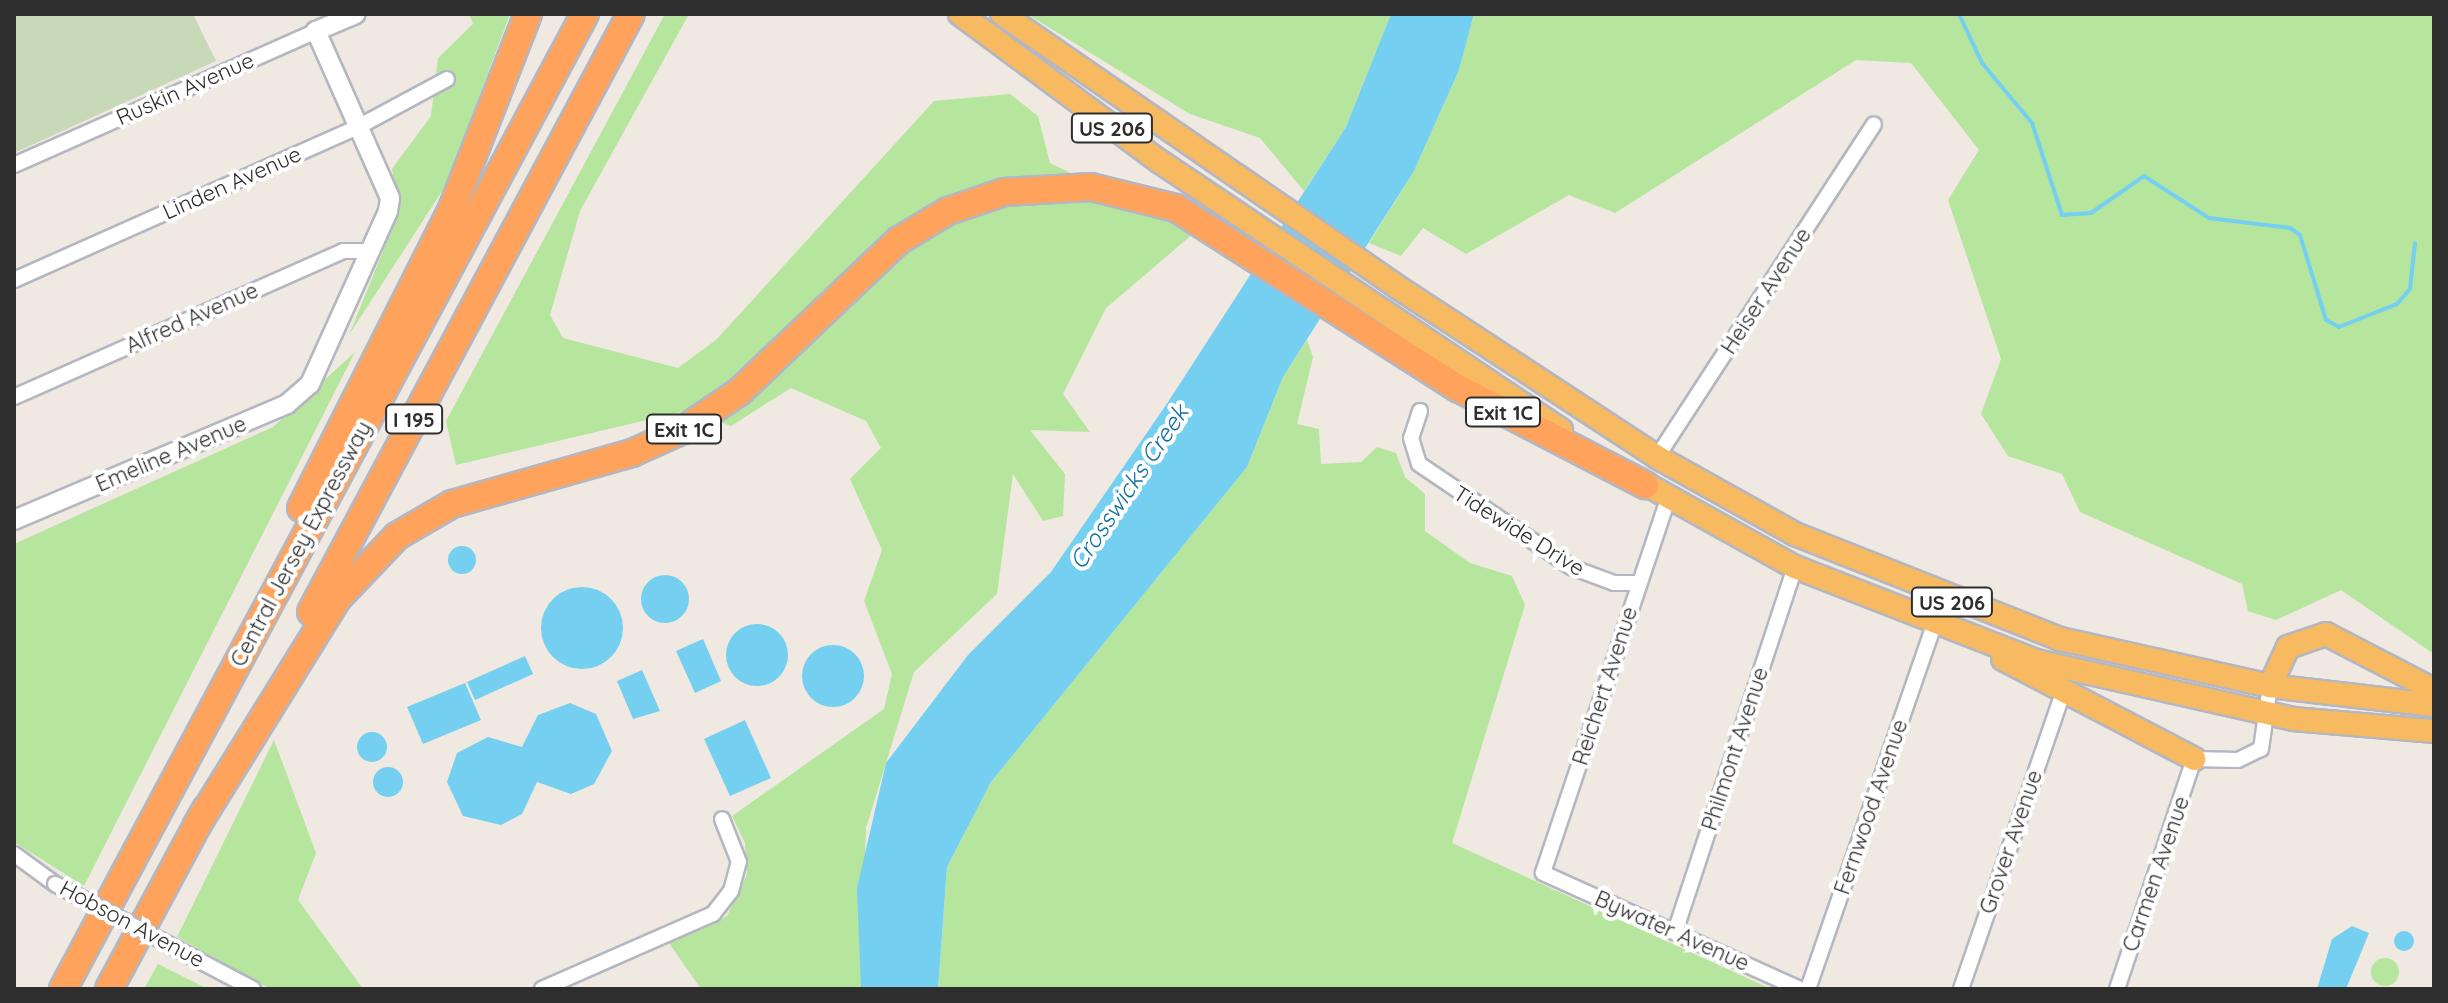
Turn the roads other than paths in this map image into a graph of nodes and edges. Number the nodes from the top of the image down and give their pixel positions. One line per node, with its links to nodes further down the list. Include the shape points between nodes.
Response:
1 (356, 14): 8 (street, Ruskin Avenue)
2 (528, 14): 33 (highway, via 452,209 295,519)
3 (579, 14): 10 (highway)
4 (585, 14): 10 (highway, Central Jersey Expressway / I 195)
5 (631, 14): 36 (highway, Central Jersey Expressway / I 195)
6 (960, 14): 16 (highway, US 206, via 1268,235)
7 (1002, 14): 19 (highway, US 206, via 1399,288)
8 (316, 31): 12 (street, Emeline Avenue); 13 (street, Ruskin Avenue)
9 (447, 79): 12 (street, Linden Avenue)
10 (532, 113): 33 (highway, Central Jersey Expressway / I 195)
11 (1874, 124): 19 (street, Heiser Avenue)
12 (358, 127): 14 (street, Emeline Avenue, via 390,198); 15 (street, Linden Avenue)
13 (14, 165)
14 (372, 251): 17 (street, Alfred Avenue, via 343,251); 22 (street, Emeline Avenue, via 317,373 287,404)
15 (14, 280)
16 (1372, 322): 20 (highway, Exit 1C); 36 (highway, Exit 1C, via 1176,208 1091,187 1004,192 922,224 739,392 683,430 632,453 452,504 397,536 337,599)
17 (14, 397)
18 (1420, 411): 24 (street, Tidewide Drive, via 1412,451 1447,485 1571,567 1614,583)
19 (1657, 457): 27 (highway, US 206, via 1795,534 1971,609 2119,655)
20 (1645, 485): 21 (highway, US 206)
21 (1668, 499): 23 (highway, US 206); 24 (street, Reichert Avenue)
22 (14, 520)
23 (1795, 567): 25 (highway, US 206); 39 (street, Philmont Avenue)
24 (1639, 583): 38 (street, Reichert Avenue)
25 (1934, 625): 26 (highway, US 206); 45 (street, Fernwood Avenue)
26 (1968, 638): 29 (highway); 31 (highway, US 206, via 2089,676)
27 (2270, 686): 28 (highway, via 2288,647 2326,634); 30 (highway, US 206); 31 (street)
28 (2434, 690)
29 (2062, 695): 34 (highway); 46 (street, Grover Avenue)
30 (2434, 705)
31 (2269, 714): 32 (highway, US 206); 34 (street, via 2261,749 2250,757)
32 (2431, 732)
33 (194, 744): 40 (highway, Central Jersey Expressway / I 195)
34 (2194, 759): 47 (street, Carmen Avenue)
35 (722, 819): 43 (street, via 739,862 731,891 713,914)
36 (197, 825): 41 (highway, Central Jersey Expressway / I 195)
37 (14, 854): 42 (street, Hobson Avenue, bridge, via 55,884)
38 (1543, 873): 39 (street, Bywater Avenue)
39 (1675, 932): 44 (street, Bywater Avenue)
40 (63, 989)
41 (111, 989)
42 (253, 989)
43 (542, 989)
44 (1800, 989)
45 (1808, 989)
46 (1961, 989)
47 (2117, 989)

